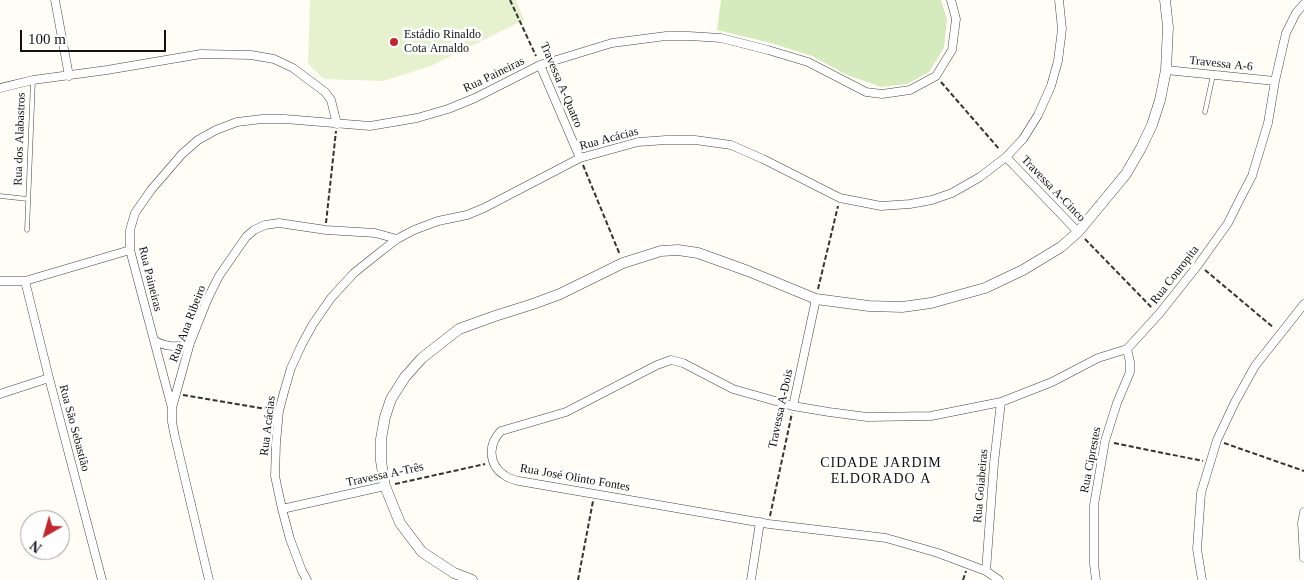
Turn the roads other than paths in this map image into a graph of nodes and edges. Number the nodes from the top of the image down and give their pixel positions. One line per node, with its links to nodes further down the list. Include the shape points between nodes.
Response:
1 (55, 0): 9 (street)
2 (951, 0): 6 (street, Rua Paineiras, via 956,19 952,50 936,76 910,90 882,94 866,92 808,62 720,38 666,36 612,43)
3 (1059, 0): 15 (street, Rua Acácias, via 1062,29 1051,86 1023,139)
4 (1165, 0): 7 (street, via 1168,27)
5 (1304, 4): 11 (street, via 1286,33)
6 (540, 65): 14 (street, Rua Paineiras, via 448,109 370,126); 16 (street, Travessa A-Quatro)
7 (1166, 70): 8 (street, Travessa A-6); 20 (street, via 1158,108 1141,148 1126,174)
8 (1214, 75): 11 (street, Travessa A-6); 13 (lane)
9 (69, 76): 10 (street); 14 (street, via 201,54 274,59 325,92 332,100)
10 (33, 80): 12 (street); 18 (lane, Rua dos Alabastros)
11 (1275, 81): 29 (street, Rua Couropita, via 1268,123 1252,176 1228,223 1159,314)
12 (0, 88)
13 (1205, 112)
14 (337, 124): 22 (street, Rua Paineiras, via 262,119 237,122 198,140 151,190 136,213 130,230)
15 (1006, 157): 16 (street, Rua Acácias, via 952,193 932,200 881,206 840,198 731,145 694,140 638,142); 20 (street, Travessa A-Cinco)
16 (580, 158): 21 (street, Rua Acácias, via 484,208 438,221)
17 (0, 196): 18 (lane, Rua dos Alabastros)
18 (28, 199): 19 (lane, Rua dos Alabastros)
19 (27, 230)
20 (1078, 232): 25 (street, via 1061,247 1023,270 985,288 932,304 868,306)
21 (397, 239): 28 (street, Rua Ana Ribeiro, via 375,233 279,223 254,230 220,276); 36 (street, Rua Acácias, via 354,273 331,298 313,324 291,368 279,411 276,443 275,476)
22 (130, 250): 23 (street); 27 (street, Rua Paineiras)
23 (25, 281): 24 (street); 30 (street, Rua São Sebastião)
24 (0, 282)
25 (816, 299): 33 (street, Travessa A-Dois); 35 (street, via 698,253 661,251 623,263 542,301 459,329 422,358 391,399 380,439)
26 (1304, 304): 48 (street, via 1255,366 1216,440 1200,493 1197,549)
27 (155, 341): 28 (street, via 172,347); 34 (street, Rua Paineiras)
28 (190, 343): 34 (street, Rua Ana Ribeiro)
29 (1127, 349): 32 (street, via 1098,358 1052,382); 47 (street, Rua Ciprestes, via 1130,372 1104,441 1094,505)
30 (49, 378): 31 (street); 41 (street, Rua São Sebastião)
31 (0, 394)
32 (1000, 402): 33 (street, via 931,416 867,417); 40 (street, Rua Goiabeiras)
33 (793, 406): 38 (street, Rua José Olinto Fontes, via 733,389 671,360 566,412 502,431 492,447 492,462 504,475 519,482)
34 (172, 408): 42 (street, Rua Ana Ribeiro, via 175,437)
35 (385, 486): 36 (street, Travessa A-Três); 44 (street, via 400,523 422,552 454,574)
36 (282, 509): 43 (street, Rua Acácias)
37 (1304, 512): 39 (street)
38 (760, 522): 40 (street, Rua José Olinto Fontes, via 886,538); 45 (street)
39 (1304, 558)
40 (986, 571): 46 (street, Rua José Olinto Fontes)
41 (102, 580)
42 (209, 580)
43 (307, 580)
44 (472, 580)
45 (751, 580)
46 (999, 580)
47 (1096, 580)
48 (1202, 580)

